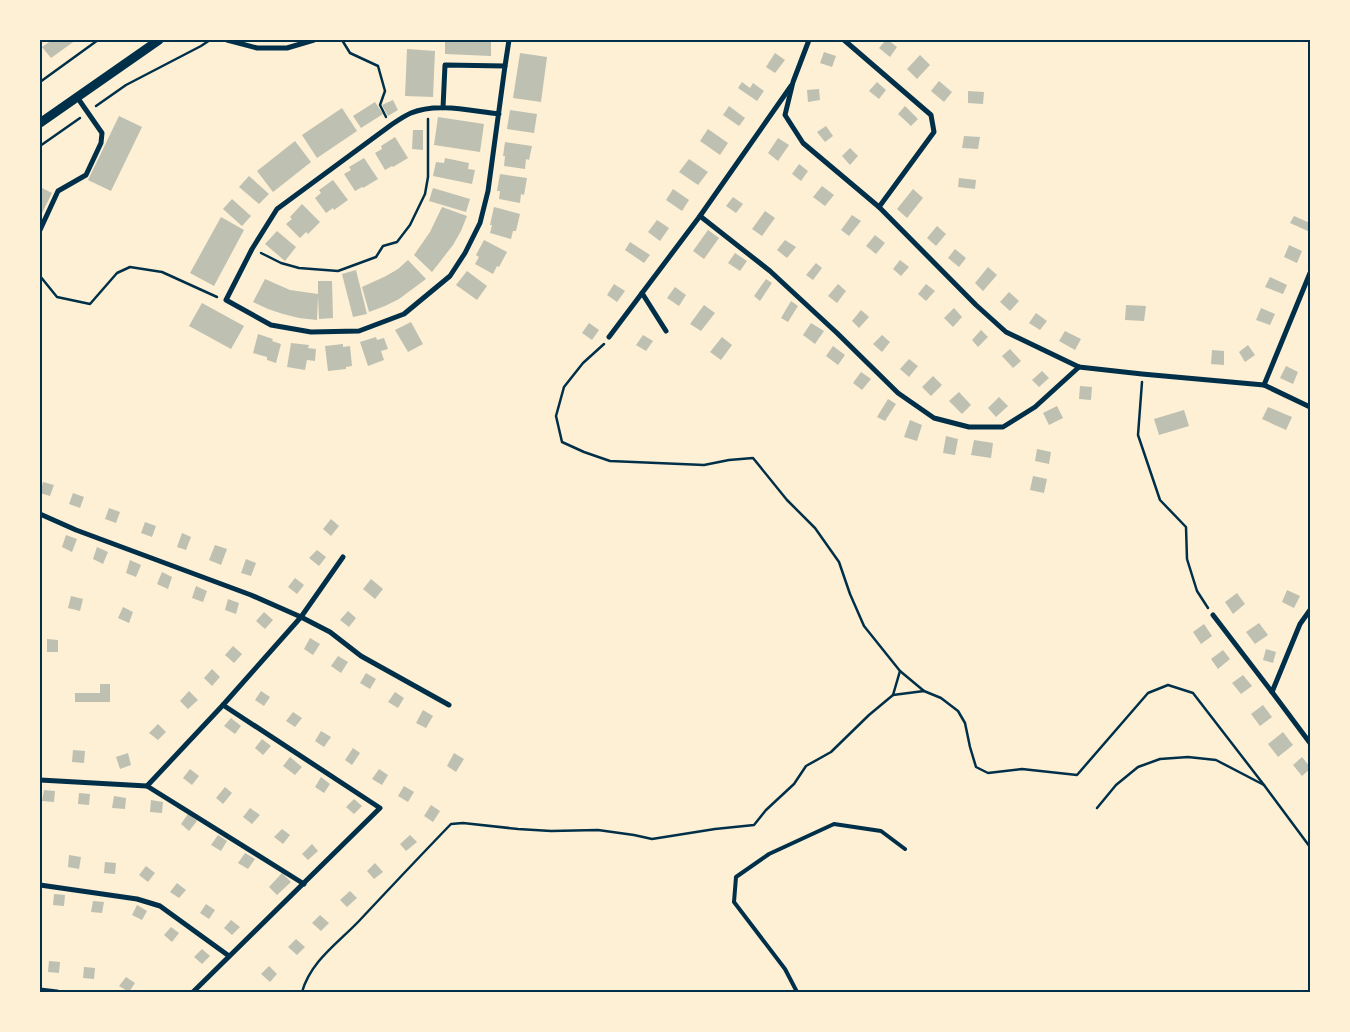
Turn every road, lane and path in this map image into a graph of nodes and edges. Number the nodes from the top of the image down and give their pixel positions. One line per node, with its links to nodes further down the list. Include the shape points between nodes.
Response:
1 (98, 40): 11 (path)
2 (160, 40): 13 (street)
3 (210, 40): 16 (path, via 126,86)
4 (227, 40): 5 (street, via 257,48 287,48)
5 (314, 40)
6 (342, 40): 19 (path, via 350,53 378,66 385,91 380,105)
7 (509, 40): 10 (street)
8 (809, 40): 12 (street)
9 (844, 40): 21 (street, via 931,115 934,132)
10 (505, 66): 15 (street, via 445,65); 17 (street)
11 (40, 82)
12 (793, 82): 21 (street, via 785,115 803,143); 22 (street)
13 (77, 97): 16 (street); 18 (street)
14 (427, 108): 15 (street); 19 (street, via 409,113); 24 (path, via 425,194 410,225 397,242 383,246 376,257 338,271 299,268)
15 (444, 108): 17 (street)
16 (87, 113): 20 (path); 23 (street, via 102,133 102,143 86,175 58,191)
17 (499, 114): 29 (street, via 480,224 450,276 404,314 359,331 311,332 271,326)
18 (40, 123)
19 (391, 125): 24 (street, via 277,209)
20 (40, 146)
21 (879, 207): 32 (street, via 1006,332)
22 (700, 216): 28 (street); 32 (street, via 770,271 898,393 934,418 969,427 1003,427 1035,407)
23 (40, 230)
24 (252, 249): 29 (street)
25 (1310, 273): 27 (street)
26 (40, 276): 29 (path, via 57,297 90,304 117,273 130,267 162,272)
27 (1308, 282): 34 (street)
28 (642, 294): 30 (street); 31 (street)
29 (226, 300)
30 (666, 331)
31 (609, 337): 41 (path, via 564,387 556,416 562,442 610,462 704,465 753,458 815,528 839,562 864,626)
32 (1079, 367): 33 (street)
33 (1142, 374): 34 (street); 39 (path, via 1138,435 1160,500 1186,527 1187,560 1197,591)
34 (1264, 385): 35 (street)
35 (1310, 406)
36 (40, 514): 40 (street)
37 (343, 557): 40 (street)
38 (1310, 610): 43 (street, via 1300,624)
39 (1213, 615): 43 (street)
40 (301, 617): 45 (street); 46 (street, via 330,632 361,656)
41 (900, 671): 42 (path); 44 (path)
42 (924, 691): 44 (path); 49 (path, via 941,698 958,711 965,723 976,767 988,773 1022,769 1077,775 1148,692 1168,684 1193,693)
43 (1272, 692): 47 (street)
44 (893, 695): 60 (path, via 831,752 806,766 794,784 754,826 652,839 598,830 551,831 451,824 321,957 305,980)
45 (223, 705): 50 (street); 54 (street, via 380,808)
46 (449, 705)
47 (1310, 743)
48 (40, 780): 50 (street)
49 (1264, 785): 51 (path, via 1216,760 1160,759 1138,767 1116,785); 52 (path)
50 (147, 786): 54 (street)
51 (1097, 808)
52 (1310, 847)
53 (904, 849): 61 (lane, via 881,832 834,824 769,854 736,877 734,902 784,969)
54 (304, 884): 56 (street)
55 (40, 885): 56 (street, via 137,899 160,906)
56 (229, 956): 59 (street)
57 (40, 990): 58 (street)
58 (57, 992)
59 (193, 992)
60 (302, 992)
61 (797, 992)

